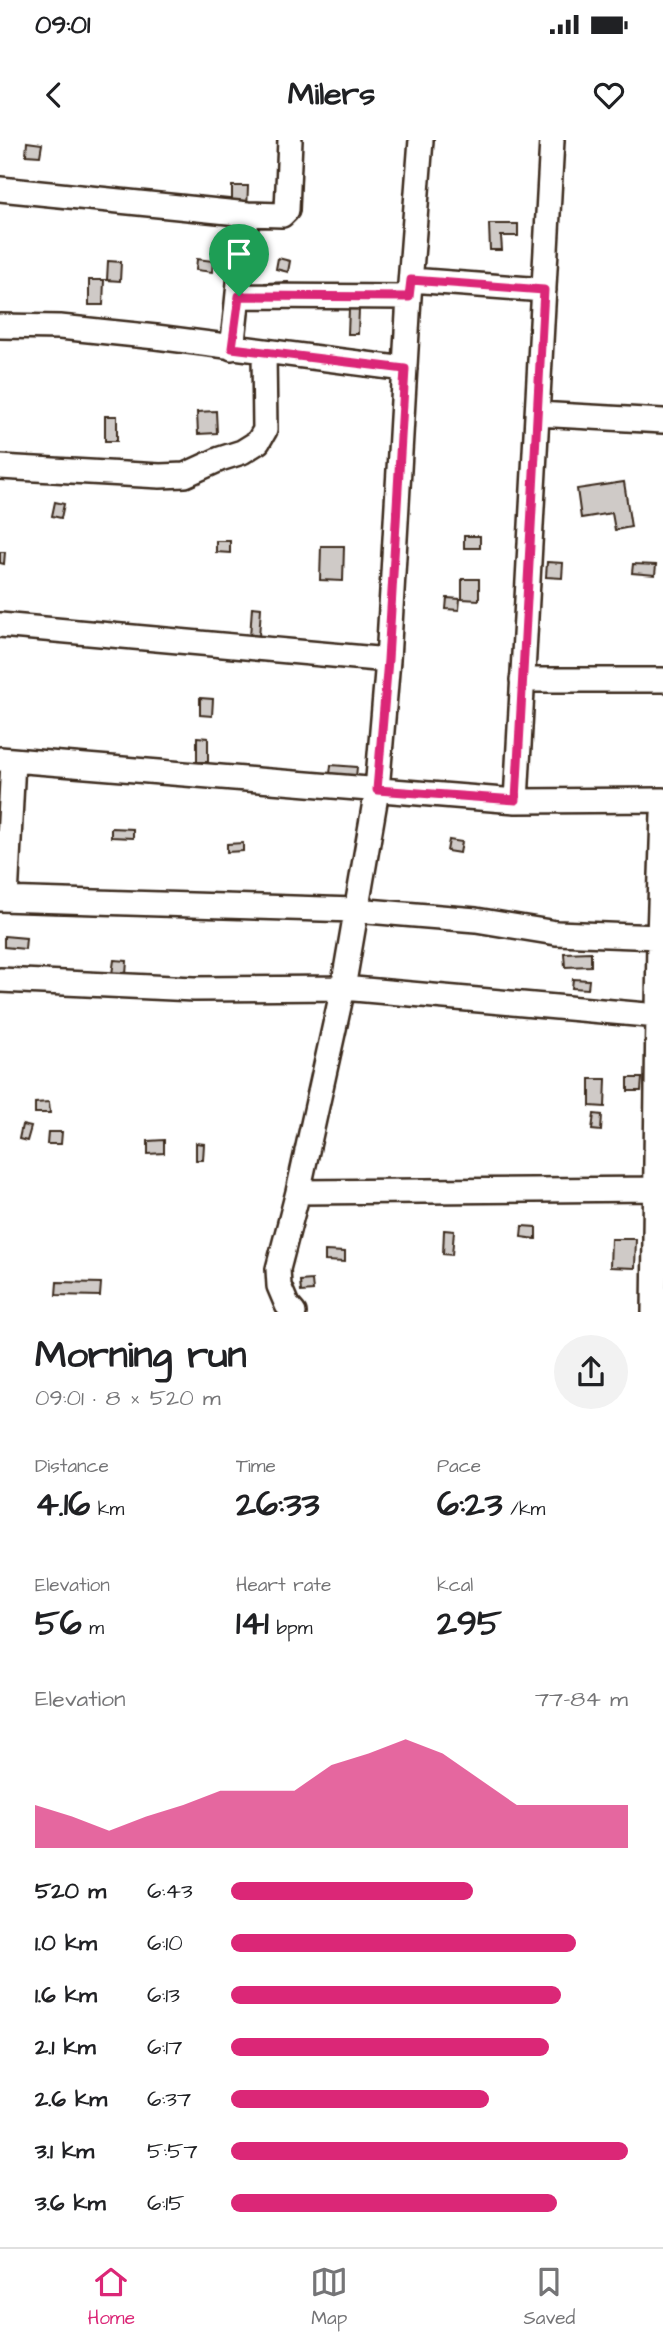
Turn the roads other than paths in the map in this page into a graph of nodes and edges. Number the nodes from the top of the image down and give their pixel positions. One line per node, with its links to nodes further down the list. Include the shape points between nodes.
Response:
1 (290, 140): 5 (street, via 287,211 282,215)
2 (421, 140): 6 (street)
3 (552, 140): 7 (street)
4 (0, 189): 5 (street)
5 (248, 214): 8 (street)
6 (410, 289): 7 (street); 8 (street); 12 (street)
7 (544, 290): 13 (street)
8 (239, 296): 10 (street)
9 (0, 326): 10 (street, via 60,327)
10 (232, 348): 11 (street)
11 (264, 352): 12 (street); 15 (street, via 265,430 258,442 242,452 185,475)
12 (405, 369): 17 (street)
13 (537, 414): 14 (street); 18 (street)
14 (663, 421)
15 (0, 467)
16 (0, 625): 17 (street)
17 (388, 660): 21 (street)
18 (522, 680): 19 (street); 22 (street)
19 (663, 680)
20 (6, 760): 21 (street); 25 (street)
21 (377, 790): 22 (street); 26 (street)
22 (516, 800): 23 (street)
23 (663, 800)
24 (663, 814): 27 (street)
25 (3, 899): 26 (street)
26 (355, 910): 27 (street, via 476,920 556,933); 29 (street)
27 (660, 922): 30 (street)
28 (0, 980): 29 (street, via 194,989)
29 (343, 988): 30 (street); 32 (street)
30 (660, 1018): 31 (street)
31 (659, 1189): 32 (street); 34 (street)
32 (298, 1192): 33 (street, via 278,1269 279,1286)
33 (294, 1312)
34 (654, 1312)

